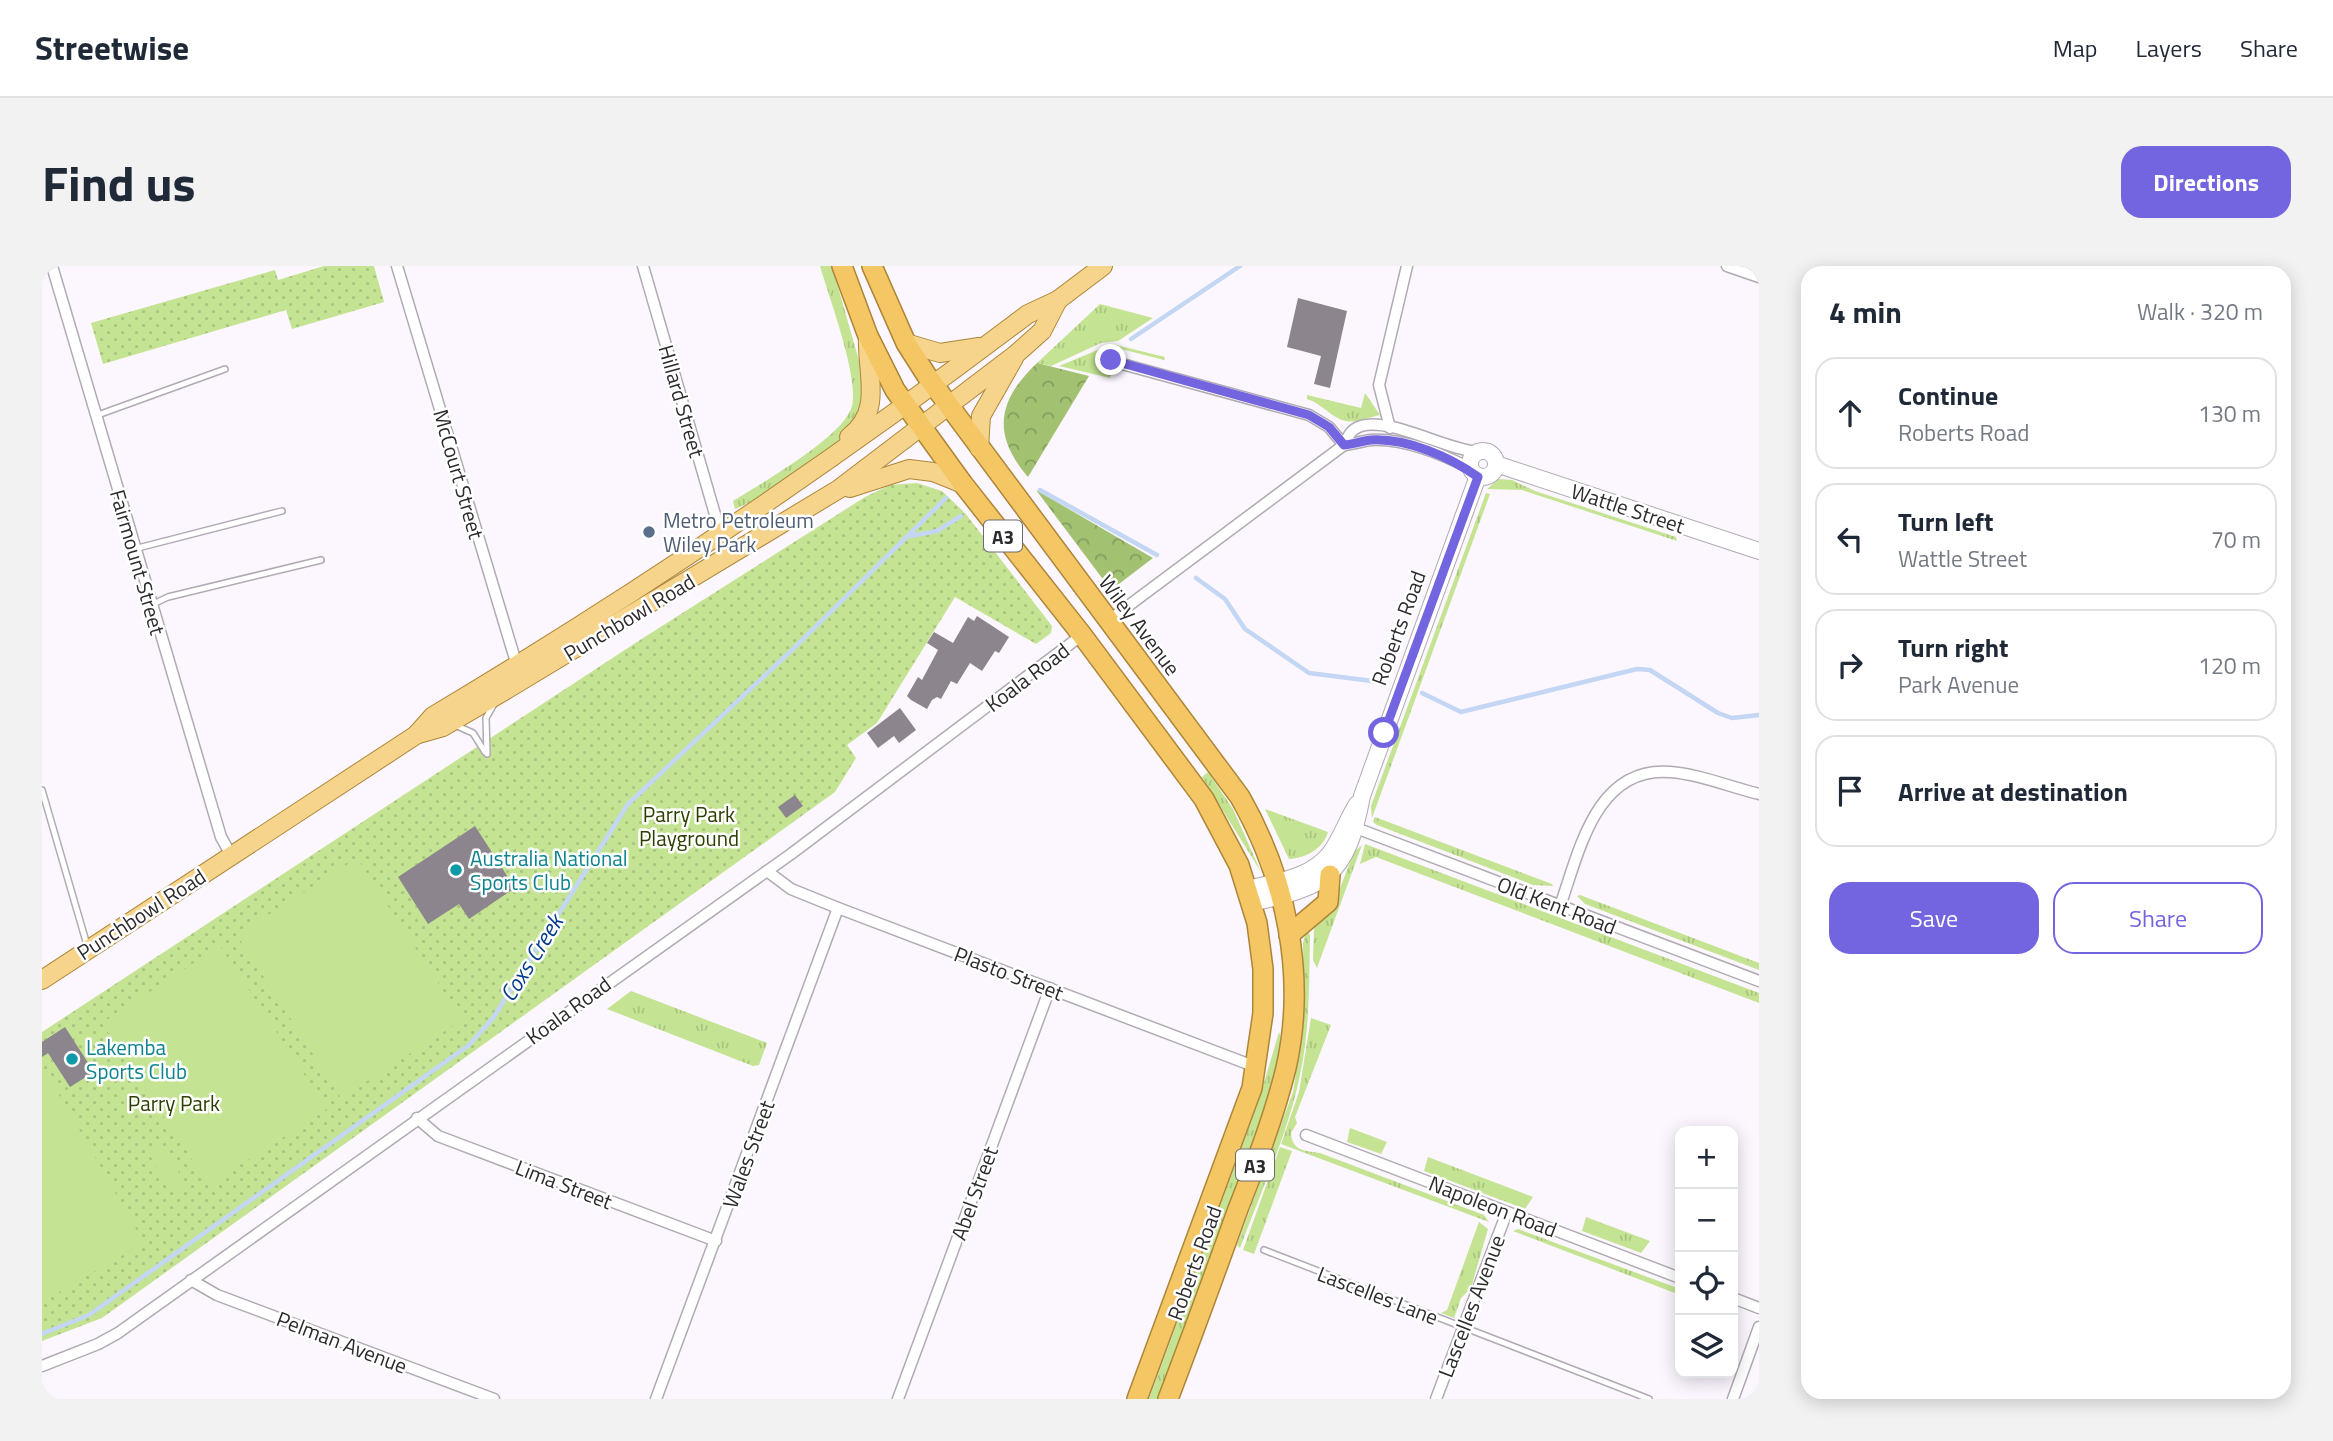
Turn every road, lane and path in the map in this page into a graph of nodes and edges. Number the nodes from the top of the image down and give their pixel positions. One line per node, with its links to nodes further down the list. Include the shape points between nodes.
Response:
1 (52, 266): 20 (street, Fairmount Street)
2 (397, 266): 39 (street, McCourt Street)
3 (643, 266): 32 (street, Hillard Street)
4 (842, 266): 11 (highway, A3)
5 (872, 266): 12 (highway, A3)
6 (1102, 266): 10 (main road, Punchbowl Road)
7 (1407, 266): 22 (street, via 1379,385)
8 (1727, 266): 9 (street)
9 (1759, 277)
10 (1058, 300): 13 (main road, Punchbowl Road, via 1028,314); 14 (main road, Punchbowl Road, via 1042,331)
11 (867, 336): 18 (highway, A3); 27 (main road, via 872,394 867,417)
12 (906, 343): 13 (main road, via 940,353); 17 (highway, A3)
13 (989, 344): 17 (main road, Punchbowl Road)
14 (1015, 355): 19 (main road, Punchbowl Road); 24 (main road, via 982,416)
15 (1111, 360): 23 (street, via 1309,415 1329,427)
16 (225, 369): 20 (lane)
17 (934, 386): 18 (main road, Punchbowl Road); 19 (highway, A3)
18 (907, 405): 21 (highway, A3); 27 (main road, Punchbowl Road)
19 (948, 407): 21 (main road, Punchbowl Road); 24 (highway, Wiley Avenue / A3)
20 (95, 416): 33 (street, Fairmount Street)
21 (923, 427): 29 (highway, A3); 30 (main road, Punchbowl Road)
22 (1390, 428): 23 (street, via 1359,426); 25 (street)
23 (1344, 445): 28 (street, via 1396,442 1443,456); 37 (street)
24 (979, 448): 37 (highway, Wiley Avenue / A3)
25 (1479, 452): 26 (main road, via 1491,454); 28 (main road, via 1472,457)
26 (1496, 464): 28 (main road, via 1490,475); 34 (main road, Wattle Street)
27 (824, 466): 32 (main road, Punchbowl Road)
28 (1475, 473): 45 (main road, Roberts Road)
29 (963, 484): 30 (main road, via 933,472 909,469 880,476 858,488); 38 (highway, A3)
30 (839, 489): 39 (main road, Punchbowl Road)
31 (282, 511): 33 (lane)
32 (721, 535): 39 (main road, Punchbowl Road)
33 (134, 549): 36 (street, Fairmount Street)
34 (1759, 551)
35 (321, 560): 36 (lane)
36 (151, 605): 47 (street, Fairmount Street, via 221,838)
37 (1108, 621): 50 (highway, Wiley Avenue / A3, via 1240,797)
38 (1082, 635): 48 (street, Koala Road); 51 (highway, A3, via 1204,799 1230,846)
39 (519, 673): 40 (main road, Punchbowl Road); 42 (main road, Punchbowl Road, via 433,716)
40 (506, 690): 41 (main road, Punchbowl Road); 41 (lane, via 486,718 487,754 467,728)
41 (443, 727): 42 (main road, Punchbowl Road)
42 (416, 735): 47 (main road, Punchbowl Road)
43 (42, 790): 55 (lane)
44 (1759, 794): 52 (street, via 1669,771 1635,779 1602,800)
45 (1362, 796): 46 (main road, Roberts Road); 50 (main road, Roberts Road, via 1323,861)
46 (1356, 828): 49 (main road, Roberts Road); 52 (street, Old Kent Road)
47 (231, 855): 55 (main road, Punchbowl Road)
48 (767, 871): 53 (street, Plasto Street, via 791,889); 60 (street, Koala Road)
49 (1330, 875): 50 (main road, Roberts Road, via 1304,890); 54 (highway, via 1328,902)
50 (1280, 889): 51 (main road, Roberts Road); 54 (highway, Roberts Road / A3)
51 (1249, 896): 59 (highway, Roberts Road / A3, via 1263,970)
52 (1560, 906): 57 (street, Old Kent Road)
53 (838, 908): 58 (street, Plasto Street); 63 (street, Wales Street)
54 (1289, 935): 76 (highway, Roberts Road / A3, via 1292,1028 1280,1090)
55 (88, 948): 56 (main road, Punchbowl Road)
56 (42, 980)
57 (1759, 981)
58 (1050, 988): 59 (street, Plasto Street); 74 (street, Abel Street)
59 (1256, 1067): 75 (highway, Roberts Road / A3)
60 (417, 1118): 63 (street, Lima Street, via 438,1136); 66 (street, Koala Road)
61 (1306, 1135): 62 (street, Napoleon Road)
62 (1507, 1212): 65 (street, Napoleon Road); 69 (street, Lascelles Avenue)
63 (716, 1241): 73 (street, Wales Street)
64 (1264, 1250): 69 (lane, Lascelles Lane)
65 (1675, 1276)
66 (191, 1280): 71 (street, Koala Road, via 118,1333); 72 (street, Pelman Avenue, via 217,1295)
67 (1738, 1300): 68 (street)
68 (1759, 1308)
69 (1462, 1328): 77 (street, Lascelles Avenue); 78 (lane, Lascelles Lane)
70 (1759, 1328): 79 (street)
71 (42, 1366)
72 (494, 1399)
73 (656, 1399)
74 (898, 1399)
75 (1137, 1399)
76 (1168, 1399)
77 (1436, 1399)
78 (1649, 1399)
79 (1734, 1399)

